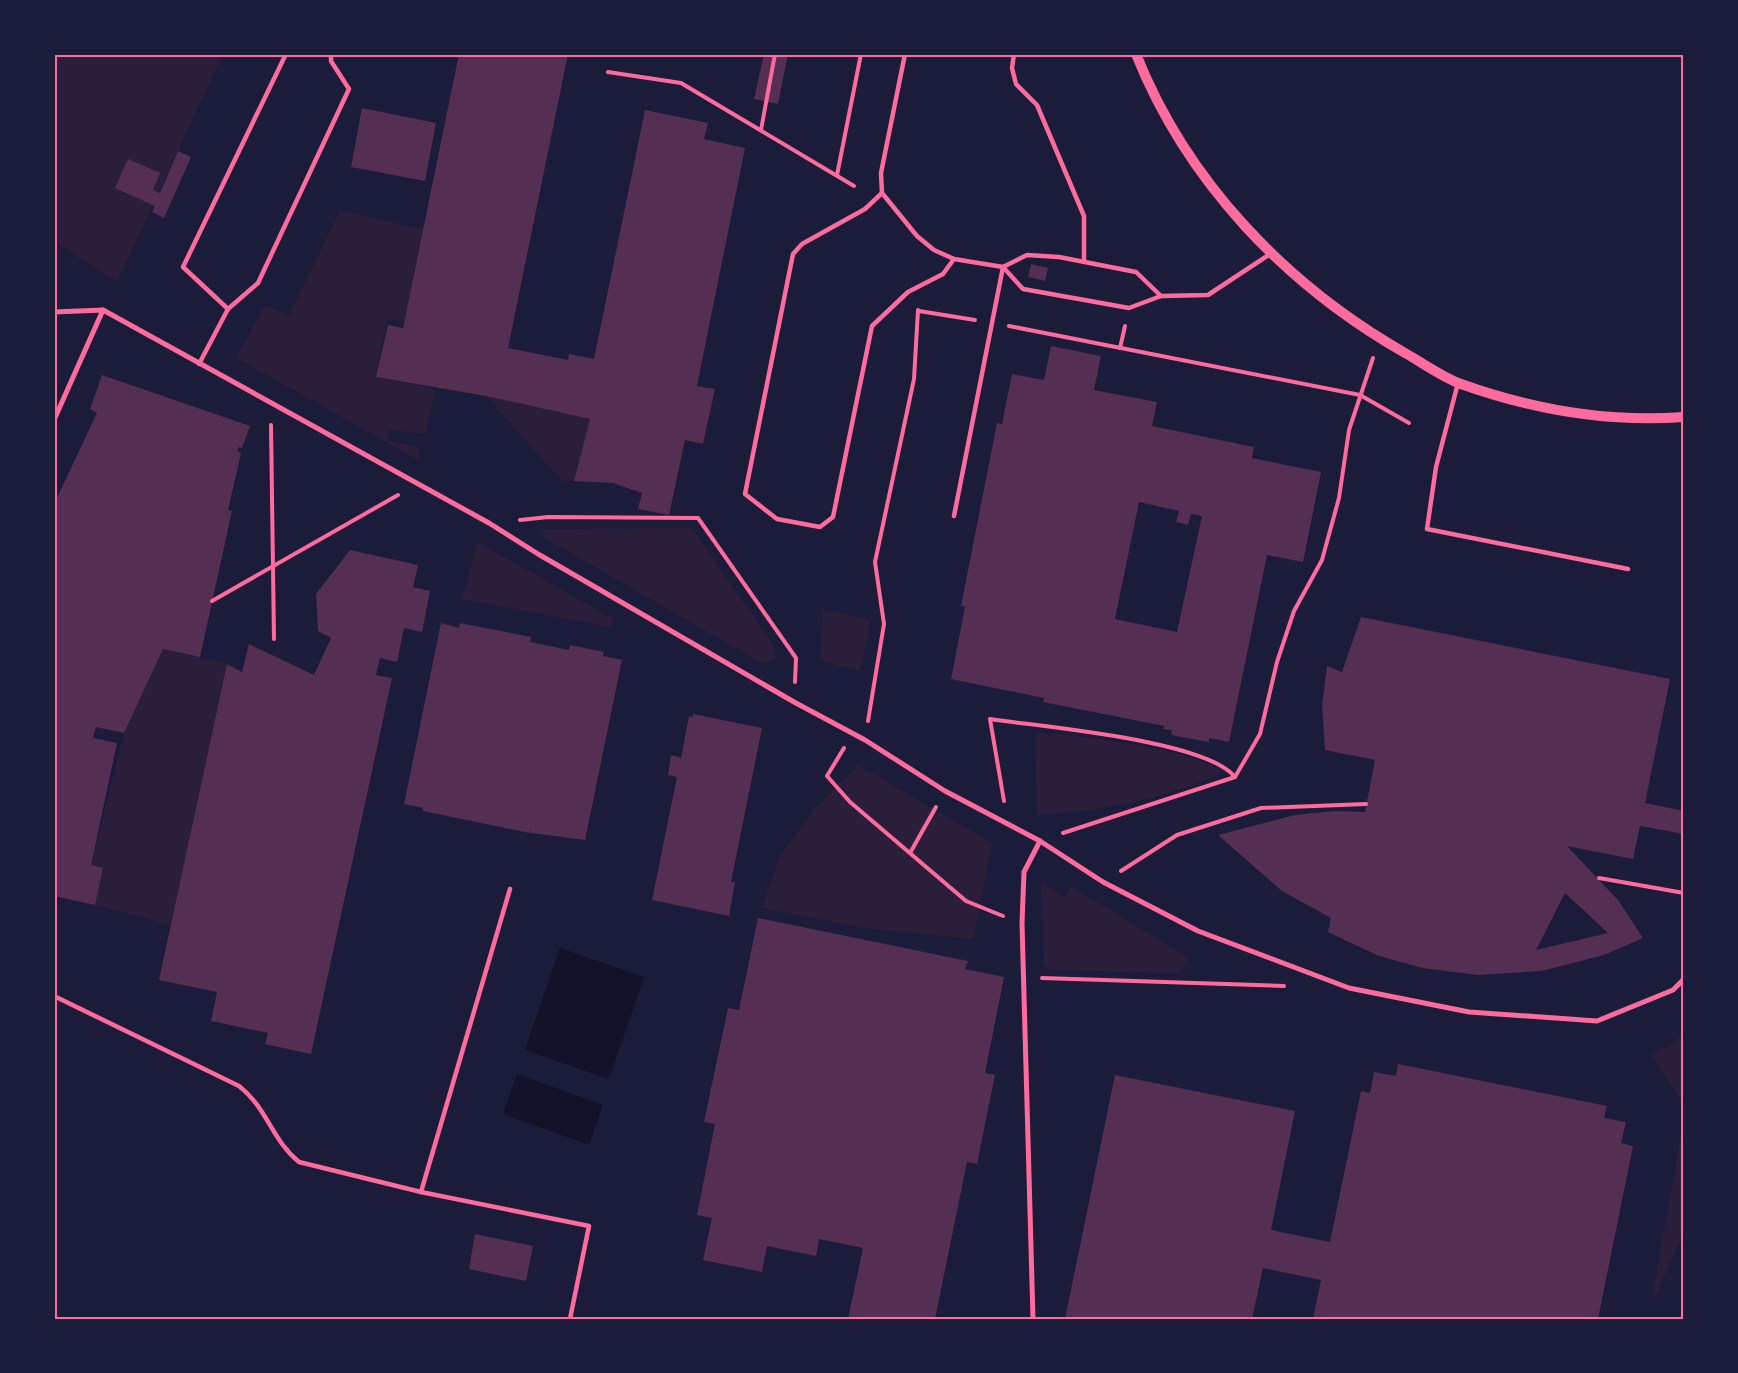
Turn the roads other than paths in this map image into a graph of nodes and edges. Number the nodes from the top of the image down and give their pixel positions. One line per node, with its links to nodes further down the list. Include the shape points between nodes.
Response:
1 (286, 54): 12 (lane, via 183,267)
2 (331, 54): 12 (lane, via 331,61 349,89 258,283)
3 (905, 54): 6 (lane, via 881,172)
4 (1014, 54): 9 (lane, via 1016,84 1037,105 1084,216)
5 (1136, 54): 7 (street, via 1169,123 1212,187)
6 (882, 193): 8 (lane, via 917,236); 8 (lane, via 865,209 802,244 793,254 746,494 777,519 820,527 833,517 872,326 908,292 942,274)
7 (1270, 254): 11 (lane, via 1208,295); 16 (street, via 1323,299 1380,339)
8 (954, 259): 10 (lane)
9 (1084, 261): 10 (lane, via 1027,255); 11 (lane, via 1136,272)
10 (1003, 267): 11 (lane, via 1023,289 1129,308); 19 (lane)
11 (1161, 296)
12 (228, 309): 15 (lane)
13 (103, 310): 14 (street); 15 (street); 18 (street)
14 (54, 312)
15 (199, 364): 21 (street, via 489,523 865,740 945,791)
16 (1458, 383): 17 (street, via 1554,412 1652,420); 20 (lane, via 1436,466 1427,529)
17 (1684, 417)
18 (54, 420)
19 (954, 516)
20 (1628, 568)
21 (1040, 841): 23 (street, via 1103,882 1198,931 1349,988 1469,1012 1597,1021 1673,990); 27 (street, via 1024,872 1022,923)
22 (510, 889): 25 (lane)
23 (1684, 979)
24 (54, 996): 25 (lane, via 238,1086 255,1099 285,1151 299,1162)
25 (421, 1192): 26 (lane, via 589,1226)
26 (570, 1319)
27 (1033, 1319)

